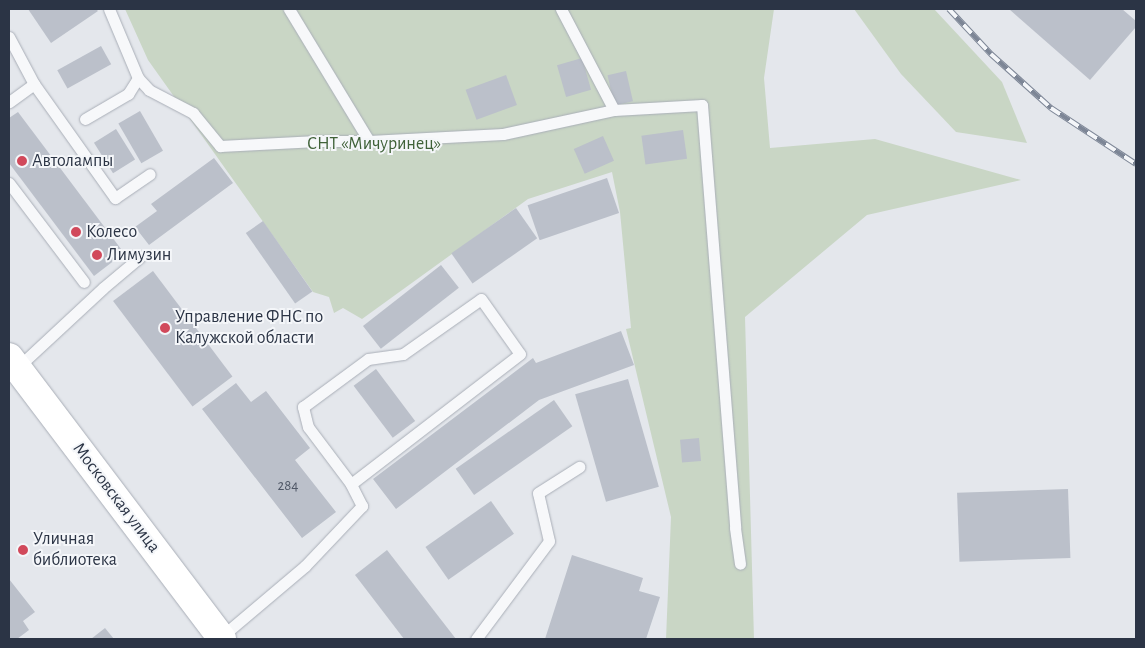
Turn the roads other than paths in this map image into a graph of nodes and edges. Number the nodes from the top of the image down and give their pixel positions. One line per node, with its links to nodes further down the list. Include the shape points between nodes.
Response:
1 (109, 9): 5 (lane)
2 (289, 9): 10 (lane)
3 (561, 9): 8 (lane)
4 (9, 37): 6 (lane)
5 (138, 78): 9 (lane, via 128,94); 10 (lane, via 149,90 193,113 220,146)
6 (34, 84): 7 (lane); 11 (lane, via 115,198)
7 (9, 102)
8 (614, 110): 10 (lane, via 503,134); 18 (lane, via 702,105)
9 (85, 119)
10 (369, 141)
11 (150, 174)
12 (9, 183): 14 (lane)
13 (140, 258): 15 (lane)
14 (84, 282)
15 (13, 362): 19 (main road, Московская улица)
16 (579, 467): 20 (lane, via 538,493 549,540)
17 (351, 484): 17 (lane, via 308,427 303,407 368,359 402,354 481,299 520,354); 19 (lane, via 362,506 304,566)
18 (740, 564)
19 (222, 638)
20 (476, 639)

